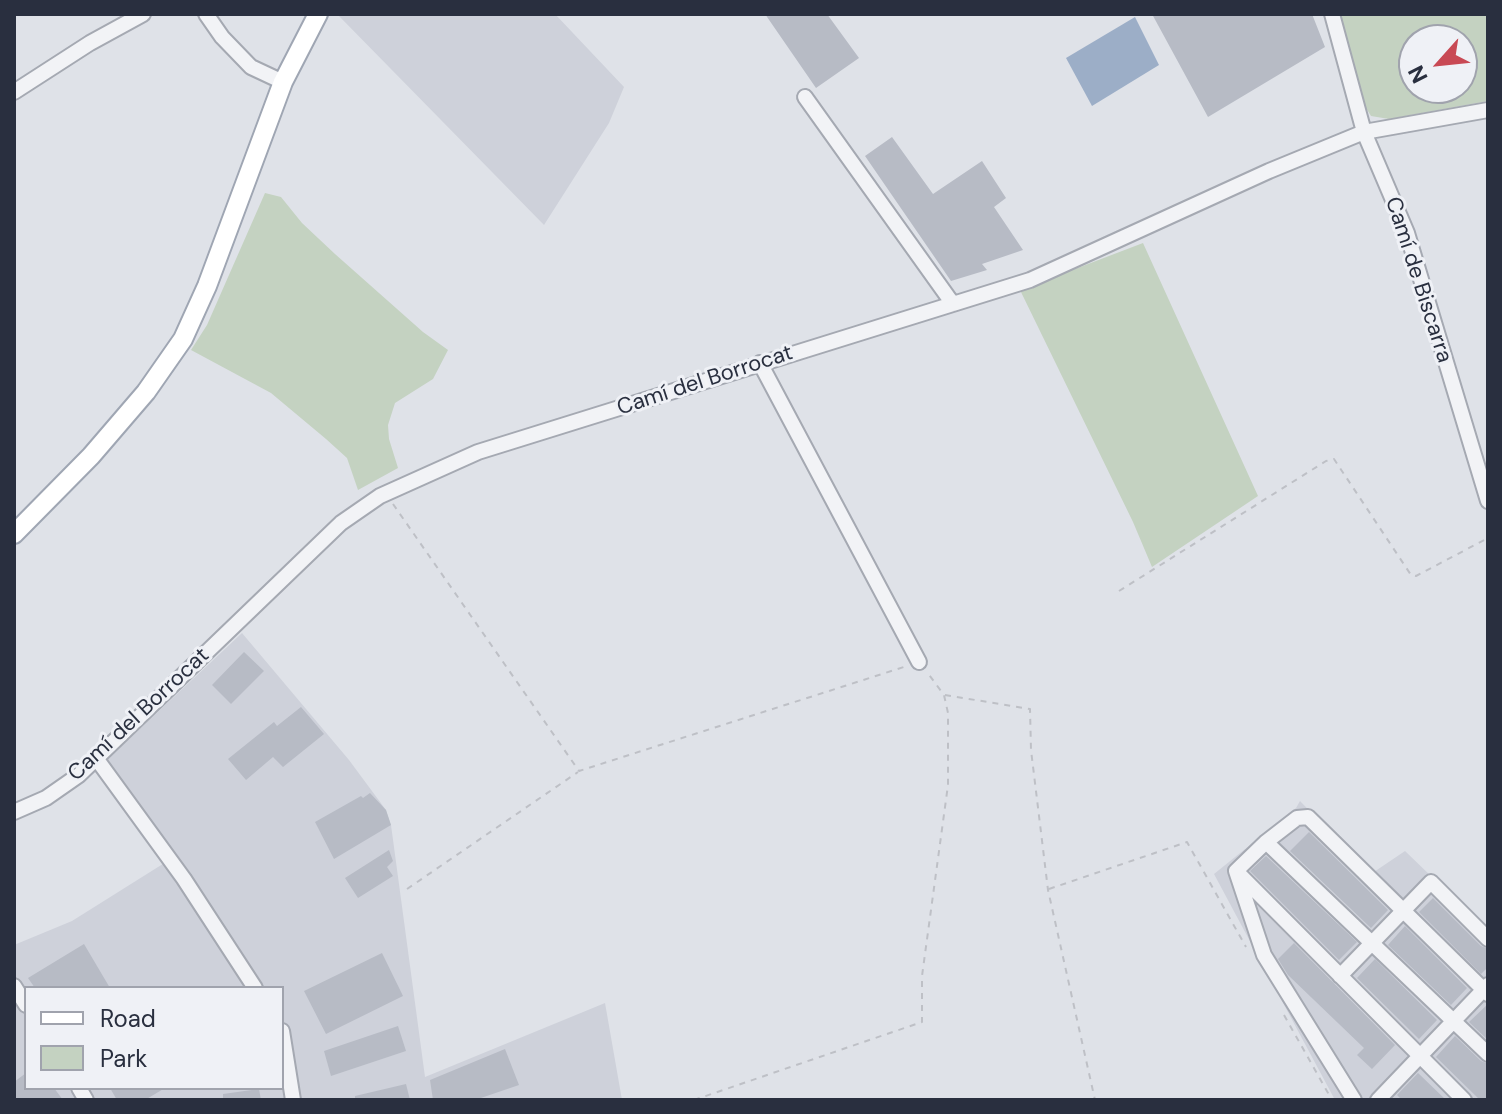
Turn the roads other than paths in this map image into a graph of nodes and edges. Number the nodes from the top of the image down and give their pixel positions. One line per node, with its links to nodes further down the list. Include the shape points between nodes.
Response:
1 (143, 14): 6 (street)
2 (318, 14): 5 (main road)
3 (1332, 14): 9 (street, Camí de Biscarra)
4 (212, 16): 5 (street, via 222,37 251,67)
5 (283, 82): 13 (main road, via 183,339 91,456)
6 (14, 92)
7 (805, 97): 10 (street)
8 (1488, 110): 9 (street, Camí del Borrocat)
9 (1364, 132): 10 (street, Camí del Borrocat, via 1030,280); 12 (street, Camí de Biscarra, via 1407,233)
10 (953, 304): 11 (street, Camí del Borrocat)
11 (760, 363): 14 (street); 15 (street, Camí del Borrocat, via 478,452 385,493 329,533)
12 (1488, 501)
13 (14, 534)
14 (919, 662)
15 (96, 758): 16 (street, Camí del Borrocat, via 46,798); 23 (street)
16 (14, 812)
17 (1266, 842): 18 (street); 19 (street, via 1297,818 1308,817); 21 (street)
18 (1236, 871): 22 (street); 31 (street, via 1264,955)
19 (1402, 911): 20 (street, via 1431,882); 21 (street); 24 (street)
20 (1488, 939)
21 (1372, 943): 22 (street); 25 (street)
22 (1340, 976): 28 (street)
23 (254, 986)
24 (1486, 990): 25 (street)
25 (1453, 1021): 27 (street); 28 (street)
26 (284, 1044): 30 (street)
27 (1488, 1054)
28 (1421, 1056): 29 (street); 32 (street)
29 (1385, 1097)
30 (293, 1100)
31 (1354, 1100)
32 (1464, 1100)

